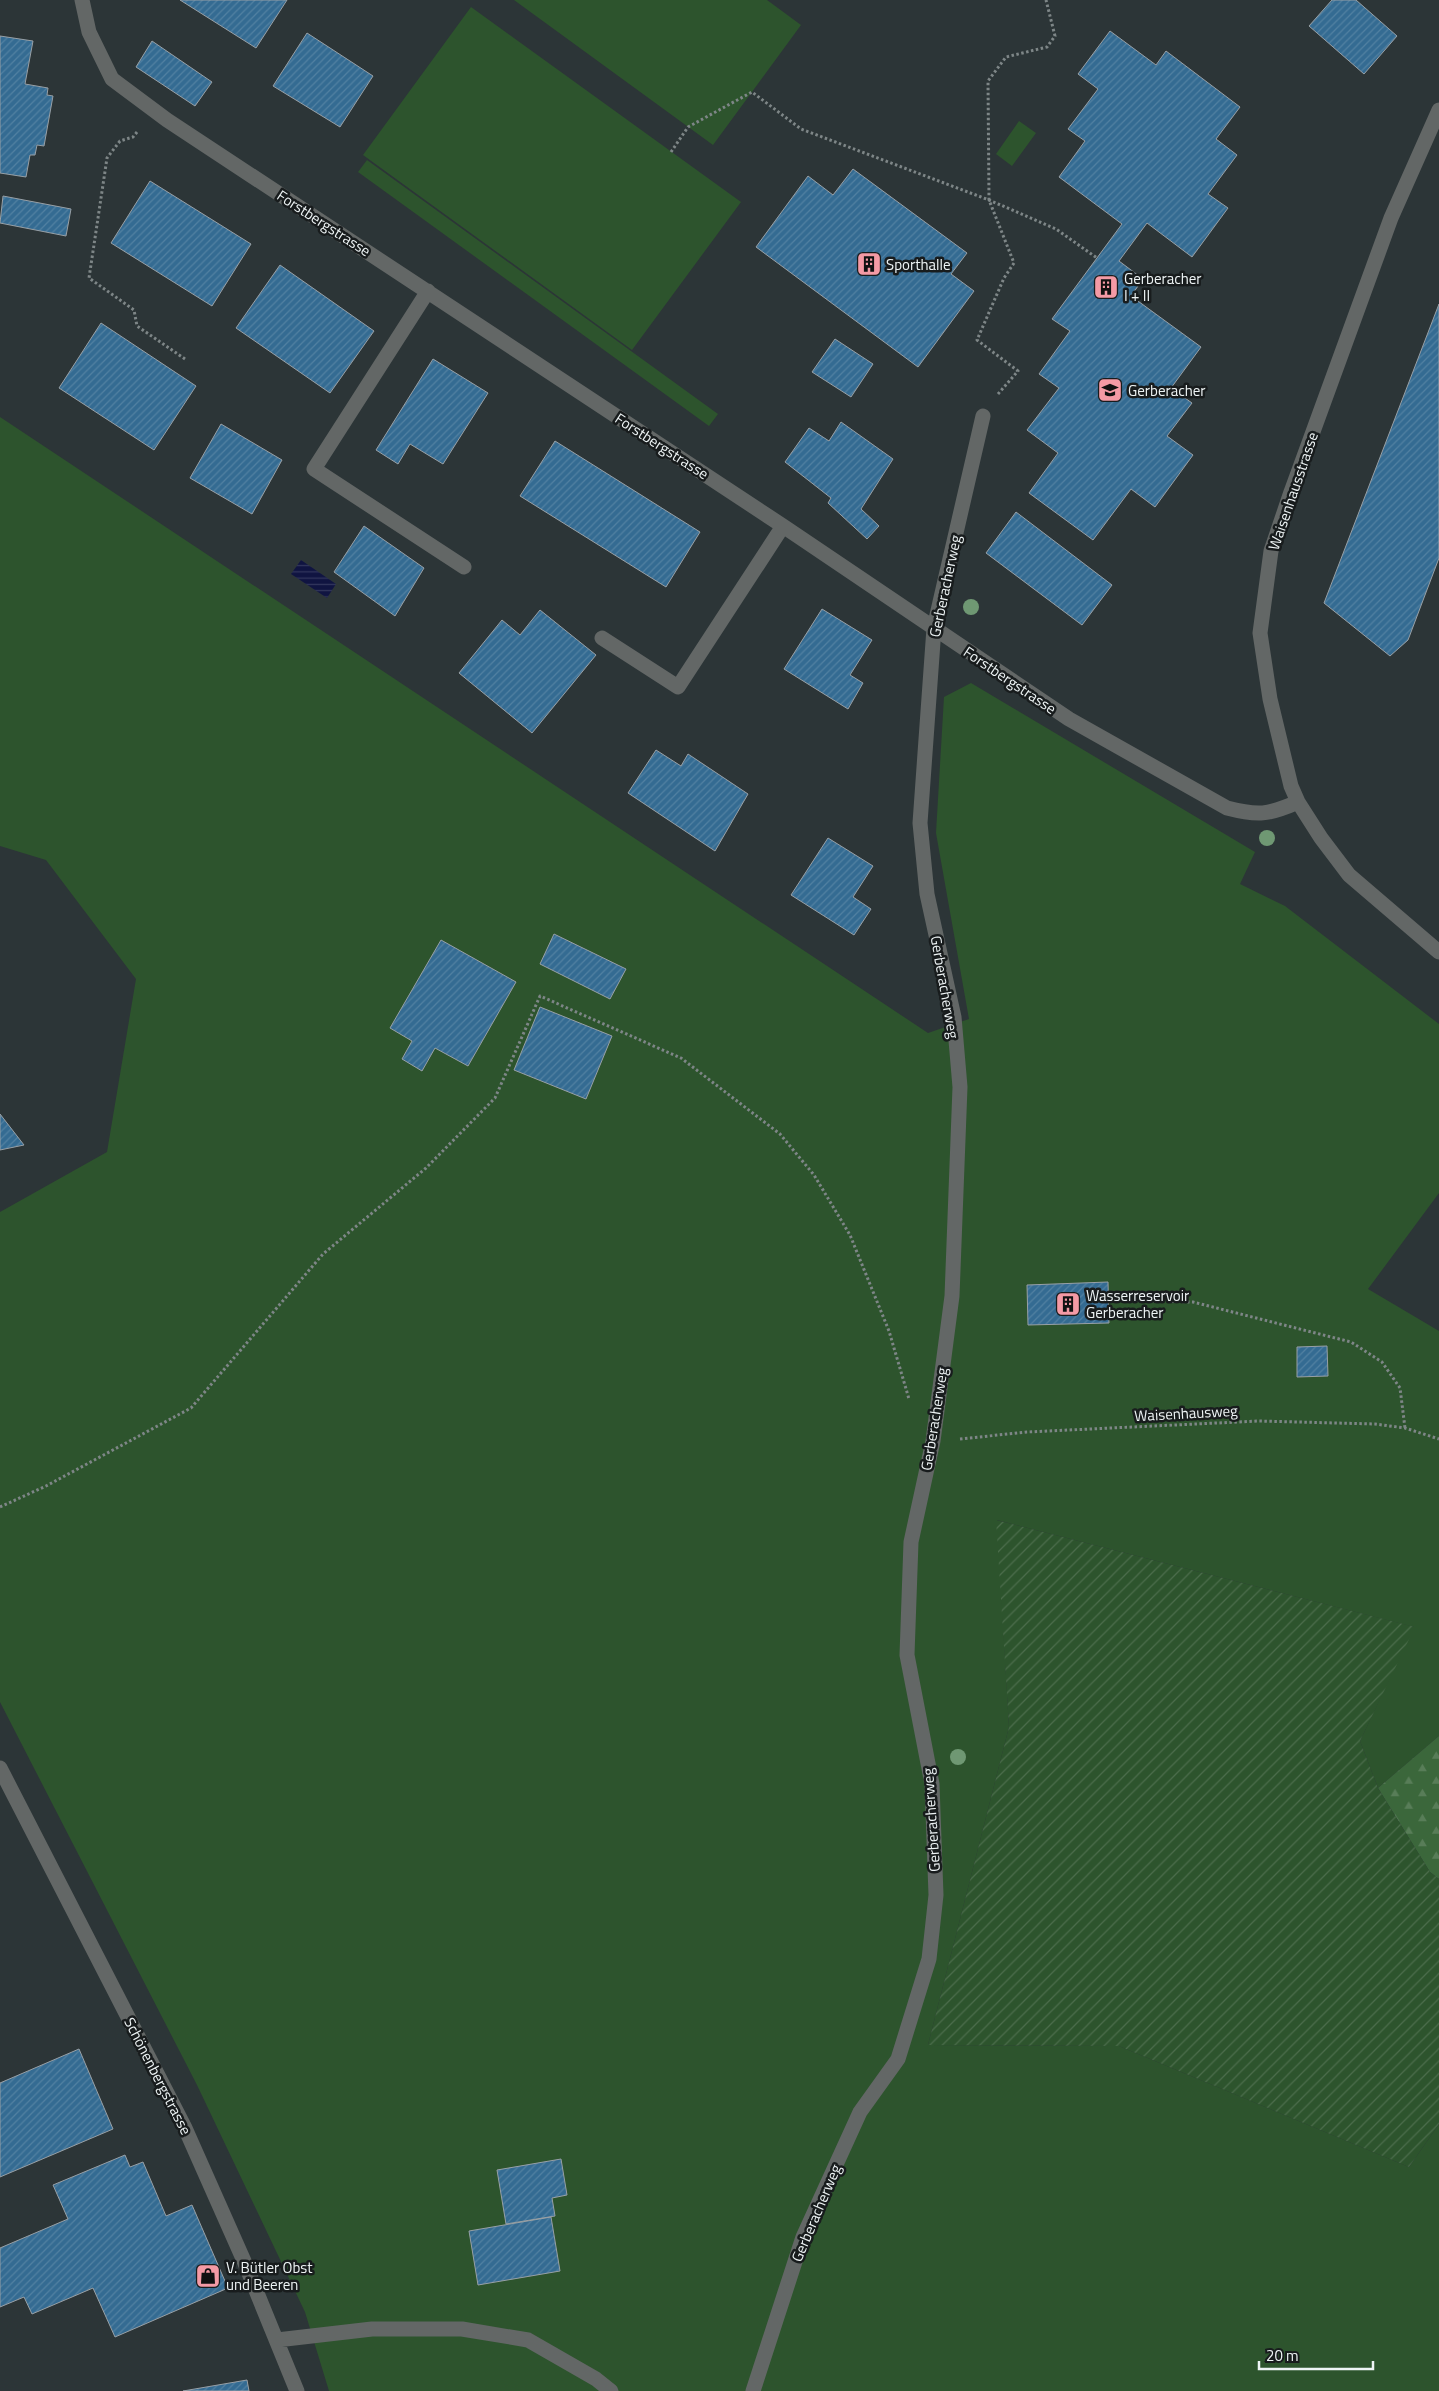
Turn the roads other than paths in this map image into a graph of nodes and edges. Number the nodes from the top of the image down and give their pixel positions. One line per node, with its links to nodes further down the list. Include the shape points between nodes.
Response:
1 (82, 0): 3 (street, Forstbergstrasse, via 89,32 112,79 167,120)
2 (1439, 110): 9 (street, Waisenhausstrasse, via 1391,218 1271,551 1260,633 1270,699)
3 (428, 291): 5 (street, Forstbergstrasse); 6 (street, via 314,469)
4 (983, 416): 7 (street, Gerberacherweg)
5 (783, 526): 7 (street, Forstbergstrasse); 8 (street, via 678,687)
6 (464, 568)
7 (934, 628): 9 (street, Forstbergstrasse, via 1069,720 1227,808 1251,814 1274,812); 15 (street, Gerberacherweg, via 920,823 927,894 954,1017 960,1087 952,1296 932,1441 911,1542 907,1655 932,1784 936,1895 929,1958 898,2059 860,2112 803,2237)
8 (602, 638)
9 (1298, 802): 10 (street, Waisenhausstrasse, via 1349,875)
10 (1439, 952)
11 (0, 1768): 12 (street, Schönenbergstrasse, via 185,2128)
12 (277, 2340): 13 (street, Schönenbergstrasse); 14 (street, via 372,2329 462,2329 528,2340)
13 (298, 2391)
14 (611, 2391)
15 (754, 2391)

